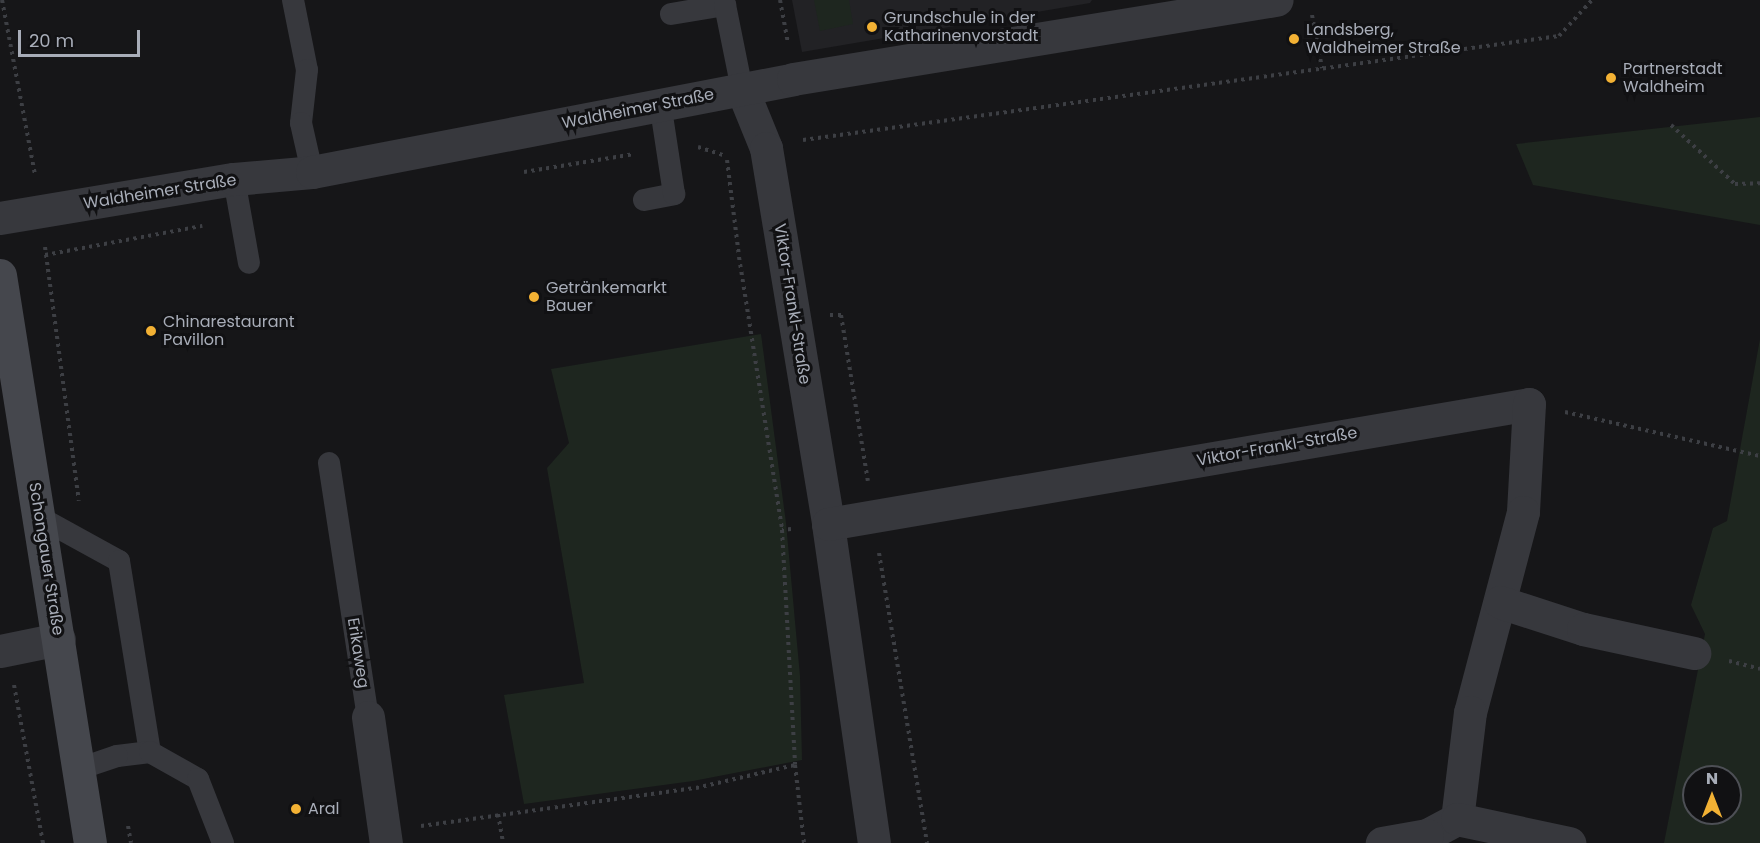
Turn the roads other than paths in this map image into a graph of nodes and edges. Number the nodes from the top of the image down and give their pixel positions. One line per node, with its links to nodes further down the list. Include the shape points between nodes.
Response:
1 (293, 0): 7 (lane, via 307,70 301,123)
2 (1277, 0): 5 (street, Waldheimer Straße)
3 (724, 2): 4 (lane); 5 (lane)
4 (671, 14)
5 (742, 89): 6 (street, Waldheimer Straße); 15 (street, Viktor-Frankl-Straße, via 766,148)
6 (660, 103): 7 (street, Waldheimer Straße); 9 (lane, via 674,194)
7 (312, 172): 8 (street, Waldheimer Straße)
8 (234, 179): 10 (street, Waldheimer Straße); 11 (lane)
9 (644, 200)
10 (0, 218)
11 (249, 263)
12 (0, 275): 14 (main road, Schongauer Straße)
13 (329, 463): 20 (lane, Erikaweg)
14 (39, 518): 17 (main road, Schongauer Straße); 21 (lane, via 119,561)
15 (828, 524): 16 (street, Viktor-Frankl-Straße, via 1529,404 1523,512); 27 (street, Viktor-Frankl-Straße)
16 (1500, 602): 19 (street, via 1583,628); 23 (street, via 1470,712)
17 (59, 639): 18 (street); 22 (main road, Schongauer Straße)
18 (4, 650)
19 (1694, 653)
20 (368, 717): 24 (street, Erikaweg)
21 (150, 752): 22 (lane, via 117,756); 26 (lane, via 198,779)
22 (79, 769): 25 (main road, Schongauer Straße)
23 (1457, 819): 28 (street, via 1427,835); 29 (street)
24 (385, 837)
25 (90, 843)
26 (223, 843)
27 (874, 843)
28 (1382, 843)
29 (1569, 843)

